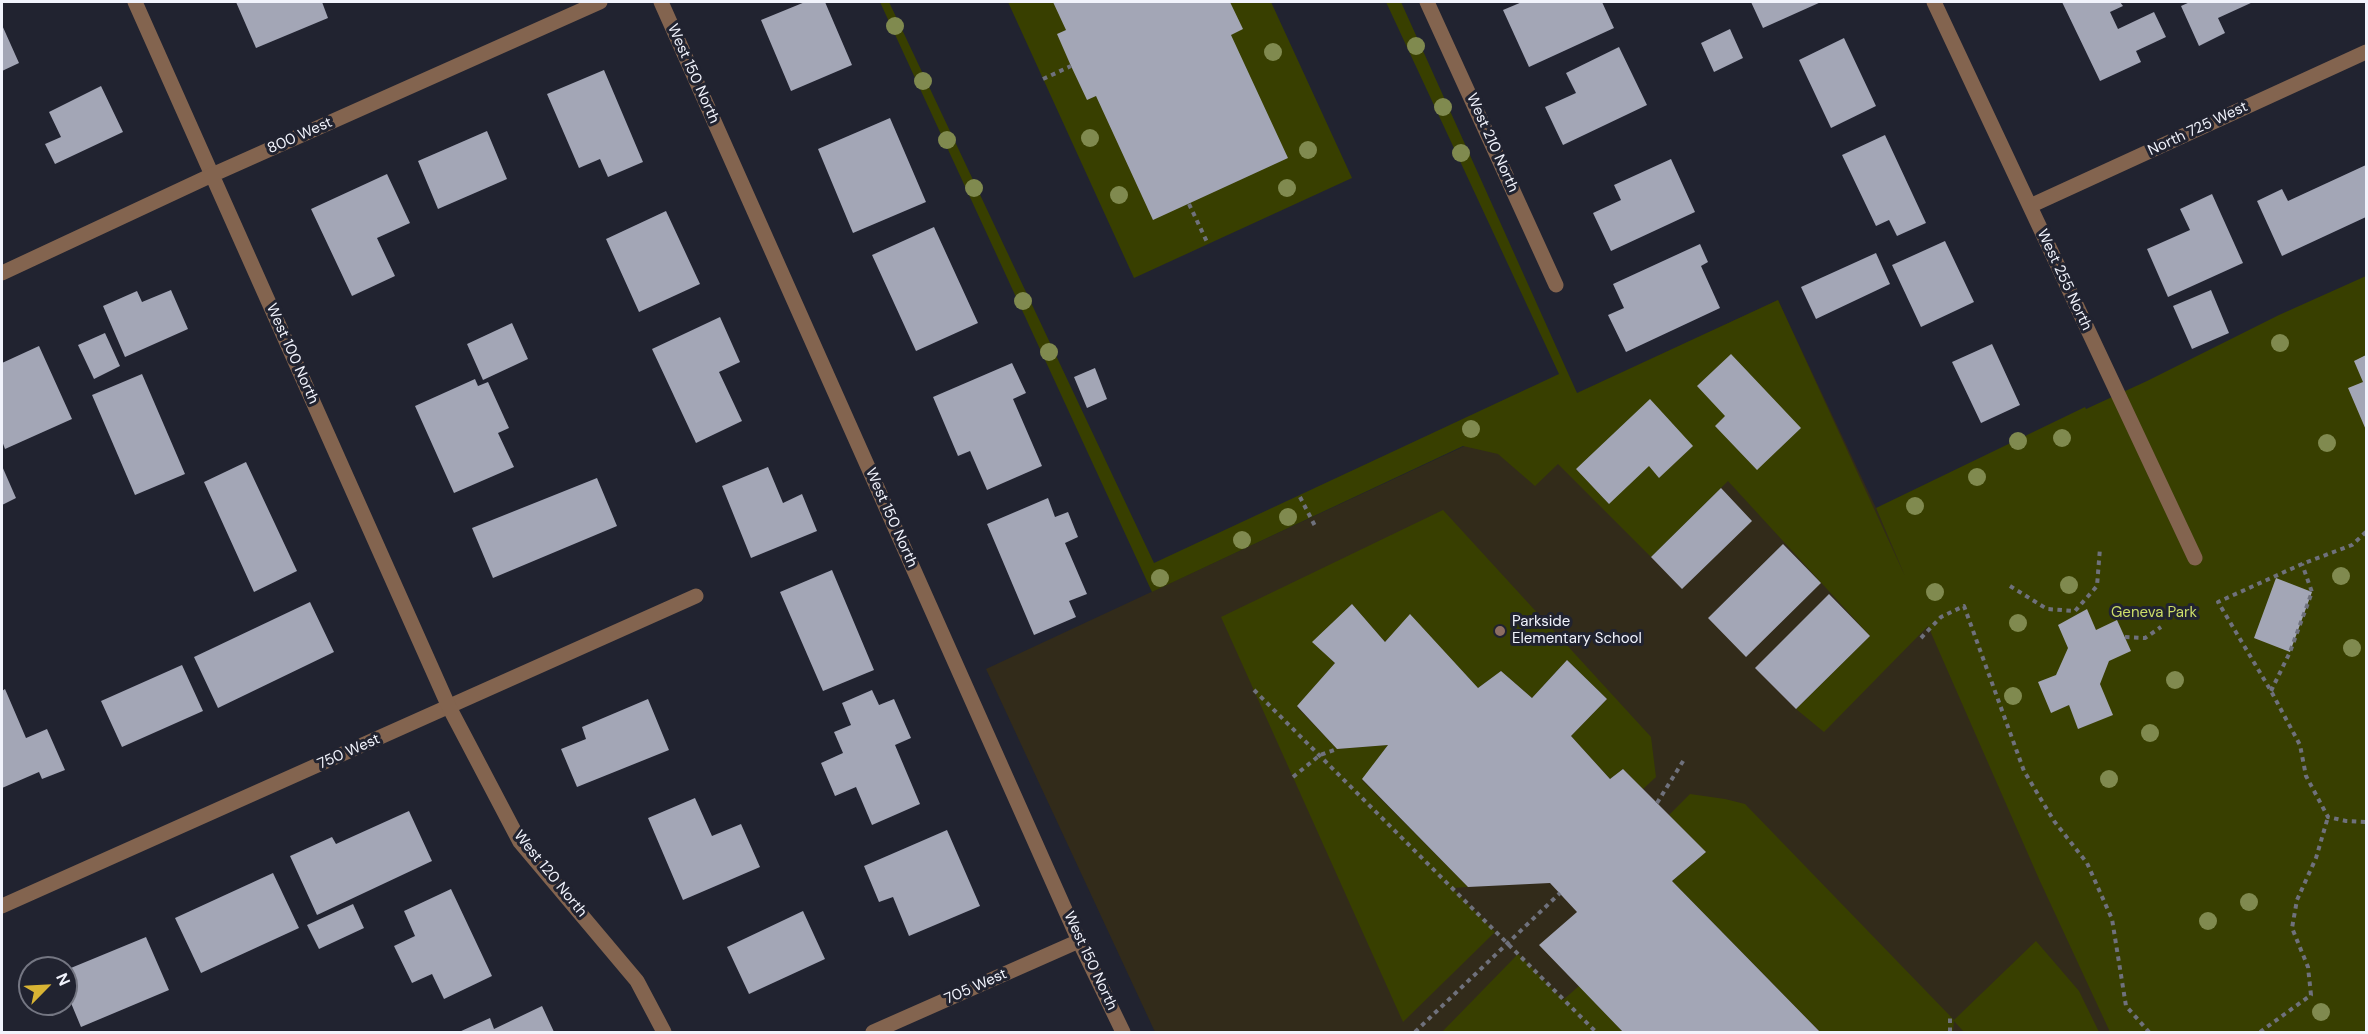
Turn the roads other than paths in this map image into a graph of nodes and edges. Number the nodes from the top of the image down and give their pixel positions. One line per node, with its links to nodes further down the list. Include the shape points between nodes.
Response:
1 (135, 2): 7 (street, West 100 North)
2 (600, 2): 7 (street, 800 West)
3 (661, 2): 15 (street, West 150 North)
4 (1427, 2): 10 (street, West 210 North)
5 (1934, 2): 8 (street, West 255 North)
6 (2367, 52): 8 (street, North 725 West)
7 (212, 175): 9 (street, 800 West); 13 (street, West 100 North)
8 (2030, 206): 11 (street, West 255 North)
9 (2, 273)
10 (1556, 285)
11 (2195, 558)
12 (696, 596): 13 (street, 750 West)
13 (449, 707): 14 (street, 750 West); 16 (street, West 120 North, via 520,842 637,981)
14 (2, 906)
15 (1079, 941): 17 (street, 705 West); 18 (street, West 150 North)
16 (664, 1032)
17 (873, 1032)
18 (1123, 1032)

